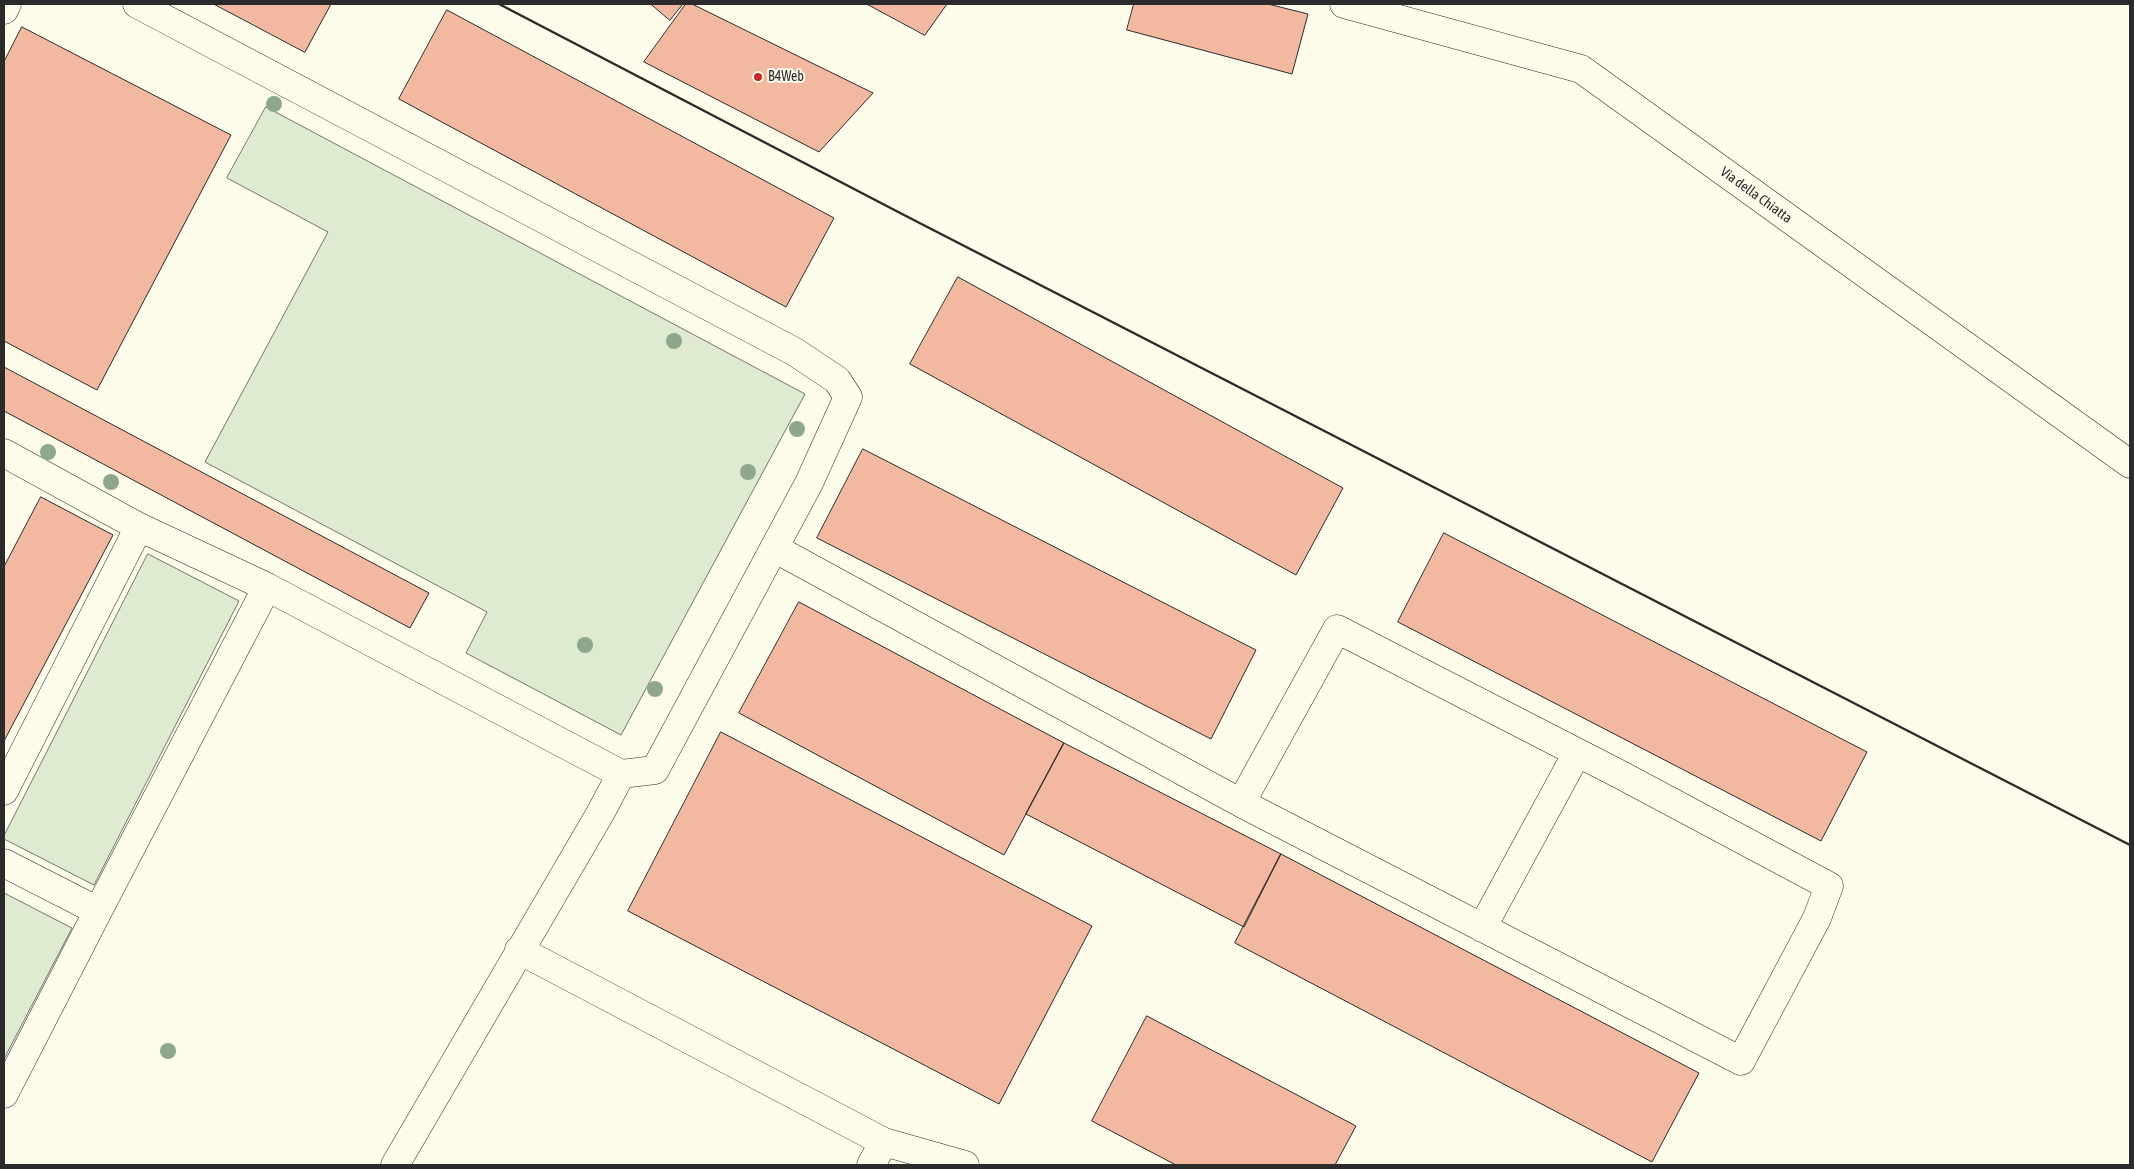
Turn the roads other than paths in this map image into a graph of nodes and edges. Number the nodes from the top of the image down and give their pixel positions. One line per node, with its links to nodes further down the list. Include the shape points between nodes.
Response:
1 (7, 4): 4 (street)
2 (137, 4): 8 (street, via 795,352 837,380 848,397 809,483)
3 (1344, 4): 6 (street, Via della Chiatta, via 1581,69)
4 (4, 10)
5 (4, 453): 7 (street)
6 (2130, 464)
7 (139, 526): 9 (street); 12 (street)
8 (774, 548): 11 (street, via 655,770); 13 (street)
9 (267, 587): 11 (street); 15 (street)
10 (1577, 753): 13 (street, via 1337,630); 16 (street); 16 (street, via 1829,886 1817,918 1741,1061)
11 (621, 774): 17 (street)
12 (4, 791)
13 (1241, 803): 16 (street)
14 (4, 864): 15 (street)
15 (98, 911): 18 (street)
16 (1482, 928)
17 (519, 950): 19 (street); 20 (street)
18 (4, 1094)
19 (878, 1154): 21 (street)
20 (395, 1165)
21 (965, 1165)

